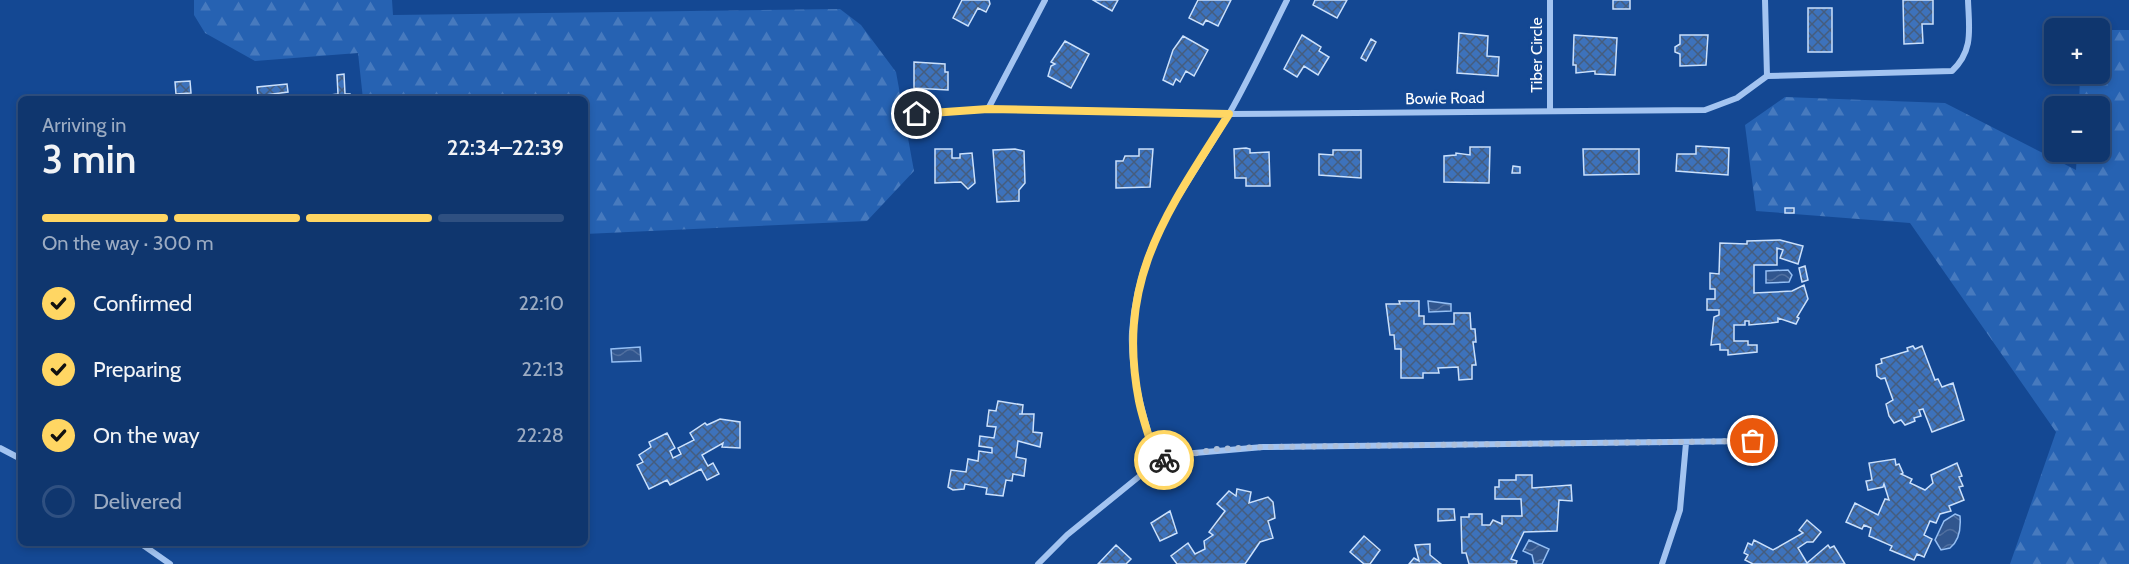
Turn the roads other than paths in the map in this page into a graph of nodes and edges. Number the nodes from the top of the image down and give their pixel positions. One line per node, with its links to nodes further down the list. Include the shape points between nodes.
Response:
1 (1045, 0): 7 (street)
2 (1287, 0): 10 (street)
3 (1550, 0): 8 (street, Tiber Circle)
4 (1766, 0): 6 (street)
5 (1968, 0): 6 (street, via 1968,49 1952,71)
6 (1767, 76): 8 (street, Bowie Road, via 1737,98 1705,110)
7 (988, 109): 9 (street, Bowie Road); 10 (street, Bowie Road)
8 (1550, 110): 10 (street, Bowie Road)
9 (917, 114)
10 (1229, 114): 15 (street, via 1164,219 1141,274 1132,334 1139,401)
11 (1753, 441): 12 (street)
12 (1686, 443): 15 (street, via 1263,447 1215,449); 19 (street, via 1680,510)
13 (0, 448): 14 (street)
14 (18, 457)
15 (1157, 462): 18 (street, via 1067,535)
16 (144, 546): 17 (street)
17 (170, 564)
18 (1038, 564)
19 (1662, 564)

